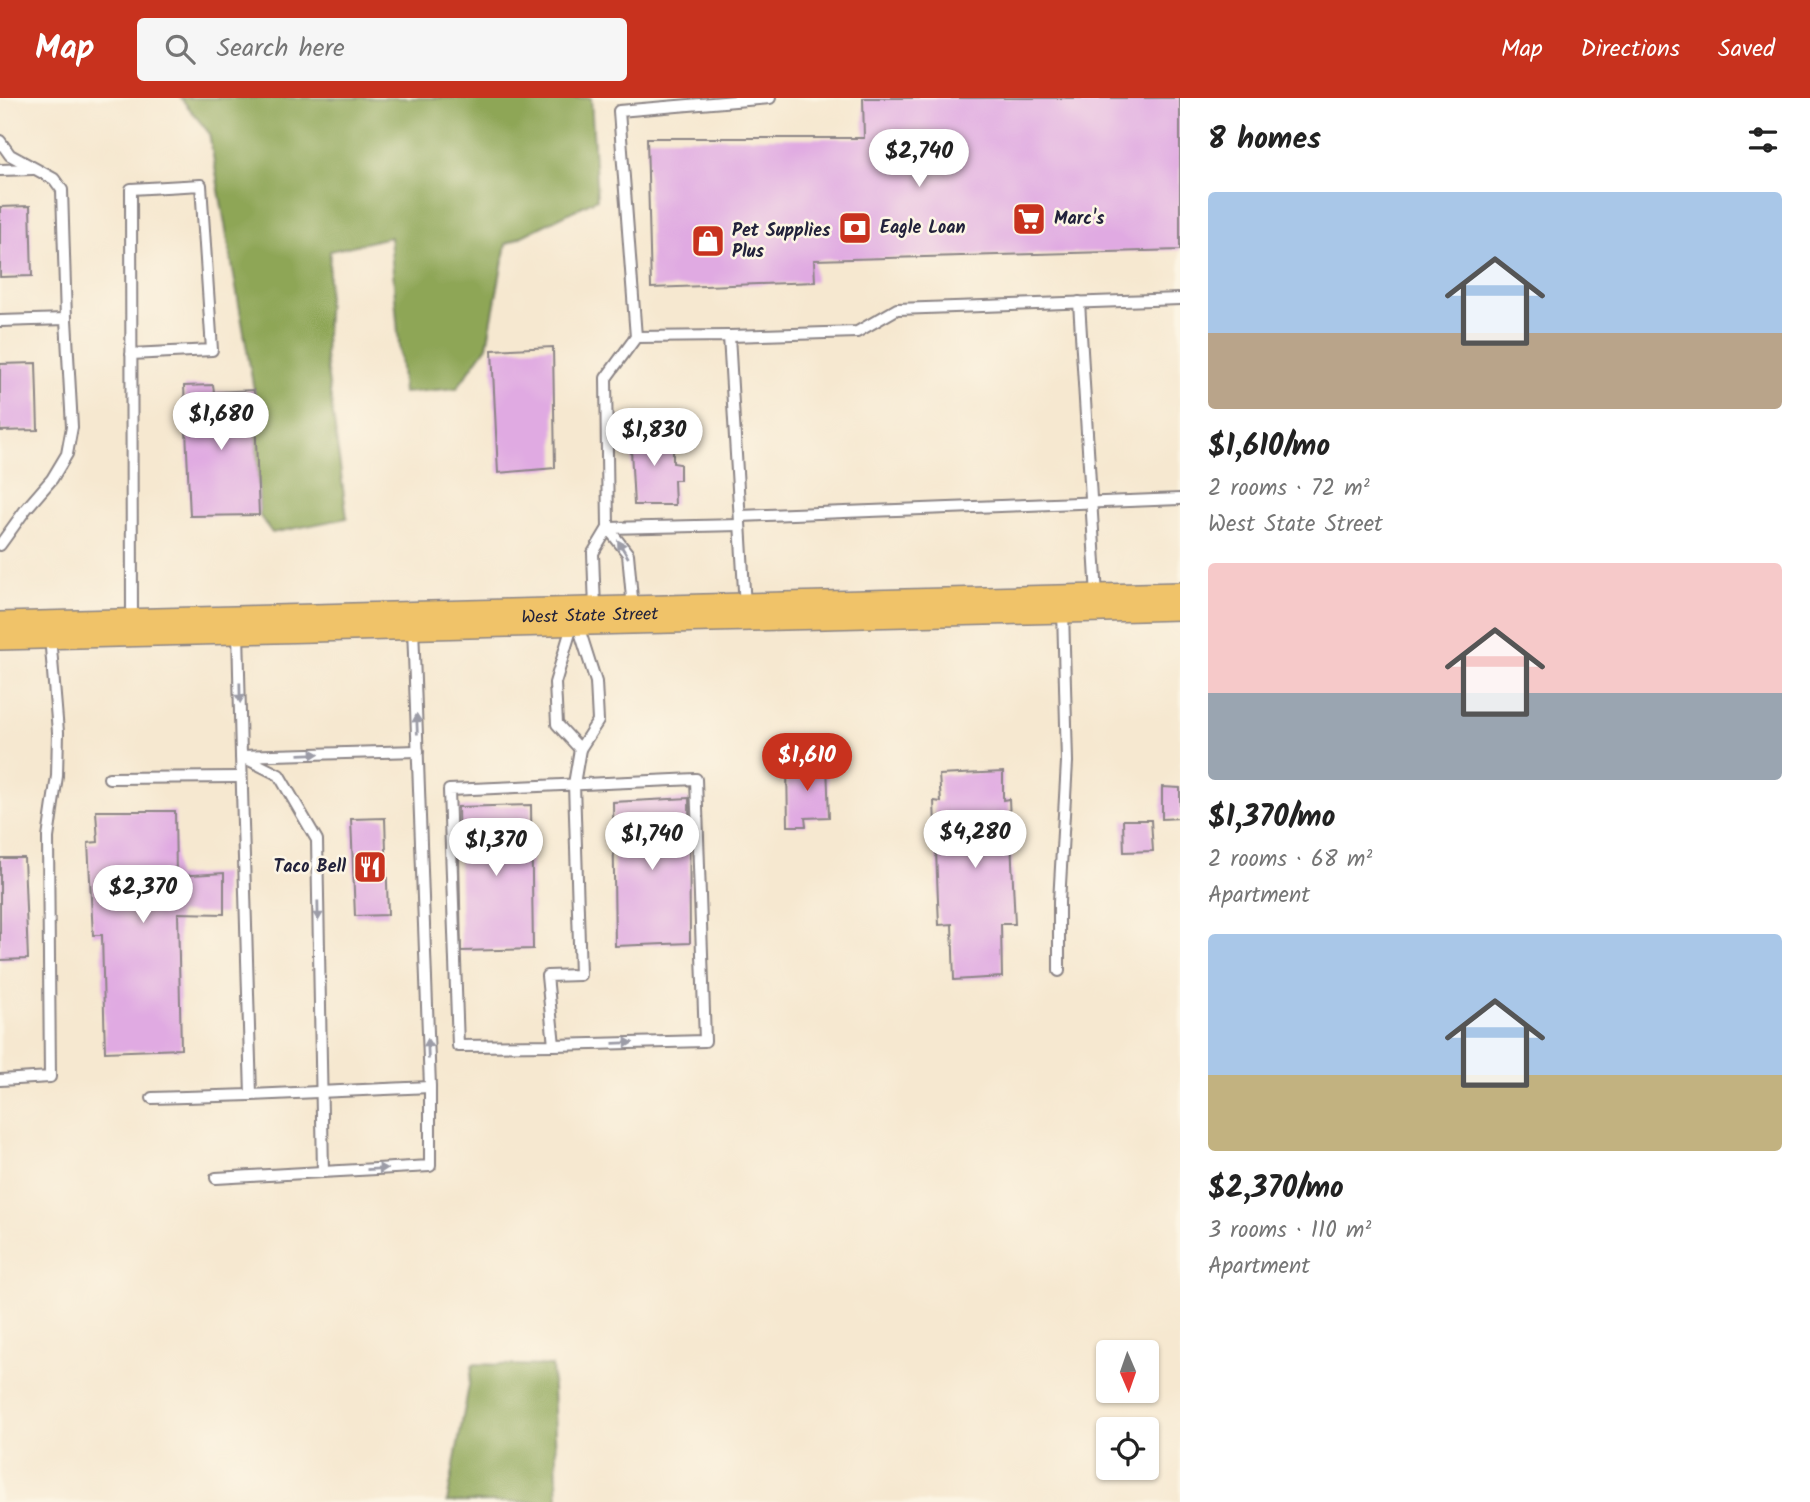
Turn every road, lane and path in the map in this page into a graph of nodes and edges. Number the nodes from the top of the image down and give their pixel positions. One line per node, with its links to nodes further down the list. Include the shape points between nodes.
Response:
1 (770, 98): 10 (lane, via 619,111)
2 (0, 141): 3 (lane, via 10,155)
3 (33, 169): 4 (lane); 7 (lane, via 54,179 62,190)
4 (0, 170)
5 (1180, 299): 6 (lane)
6 (1079, 302): 9 (lane, via 897,309 857,332); 13 (lane)
7 (66, 319): 8 (lane); 16 (lane, via 72,427 67,454)
8 (0, 321)
9 (729, 336): 10 (lane); 14 (lane)
10 (636, 337): 15 (lane, via 606,378)
11 (131, 354): 11 (lane, via 131,189 201,185 212,350); 24 (lane)
12 (1180, 499): 13 (lane)
13 (1091, 502): 14 (lane); 18 (lane)
14 (740, 520): 15 (lane); 19 (lane)
15 (608, 528): 20 (lane, one-way to 15, via 628,554); 21 (lane, via 593,552)
16 (0, 545)
17 (1180, 601): 18 (highway, West State Street)
18 (1080, 603): 19 (highway, West State Street); 33 (lane, via 1059,902)
19 (746, 612): 20 (highway, West State Street)
20 (633, 615): 21 (highway, West State Street)
21 (585, 616): 22 (highway, West State Street); 27 (lane, via 598,721); 27 (lane, via 555,683 557,724)
22 (413, 621): 23 (highway, West State Street); 28 (lane, one-way to 22)
23 (238, 625): 24 (highway, West State Street); 29 (lane, one-way to 29)
24 (132, 627): 25 (highway, West State Street)
25 (49, 629): 26 (highway, West State Street); 35 (lane, via 58,732 48,838 50,1077)
26 (0, 631)
27 (580, 749): 32 (lane)
28 (418, 751): 29 (lane, one-way to 28); 36 (lane, one-way to 28)
29 (241, 756): 30 (lane); 37 (lane, one-way to 37, via 279,775 317,841)
30 (242, 777): 31 (lane); 38 (lane)
31 (110, 778)
32 (574, 784): 34 (lane, via 580,975 547,976); 34 (lane, via 449,790 458,1046); 34 (lane, one-way to 32, via 705,1041 696,779)
33 (1059, 971)
34 (554, 1045)
35 (0, 1080)
36 (430, 1087): 37 (lane); 40 (lane, one-way to 36, via 430,1166)
37 (322, 1091): 38 (lane); 40 (lane)
38 (251, 1094): 39 (lane)
39 (152, 1098)
40 (323, 1172): 41 (lane)
41 (216, 1178)

